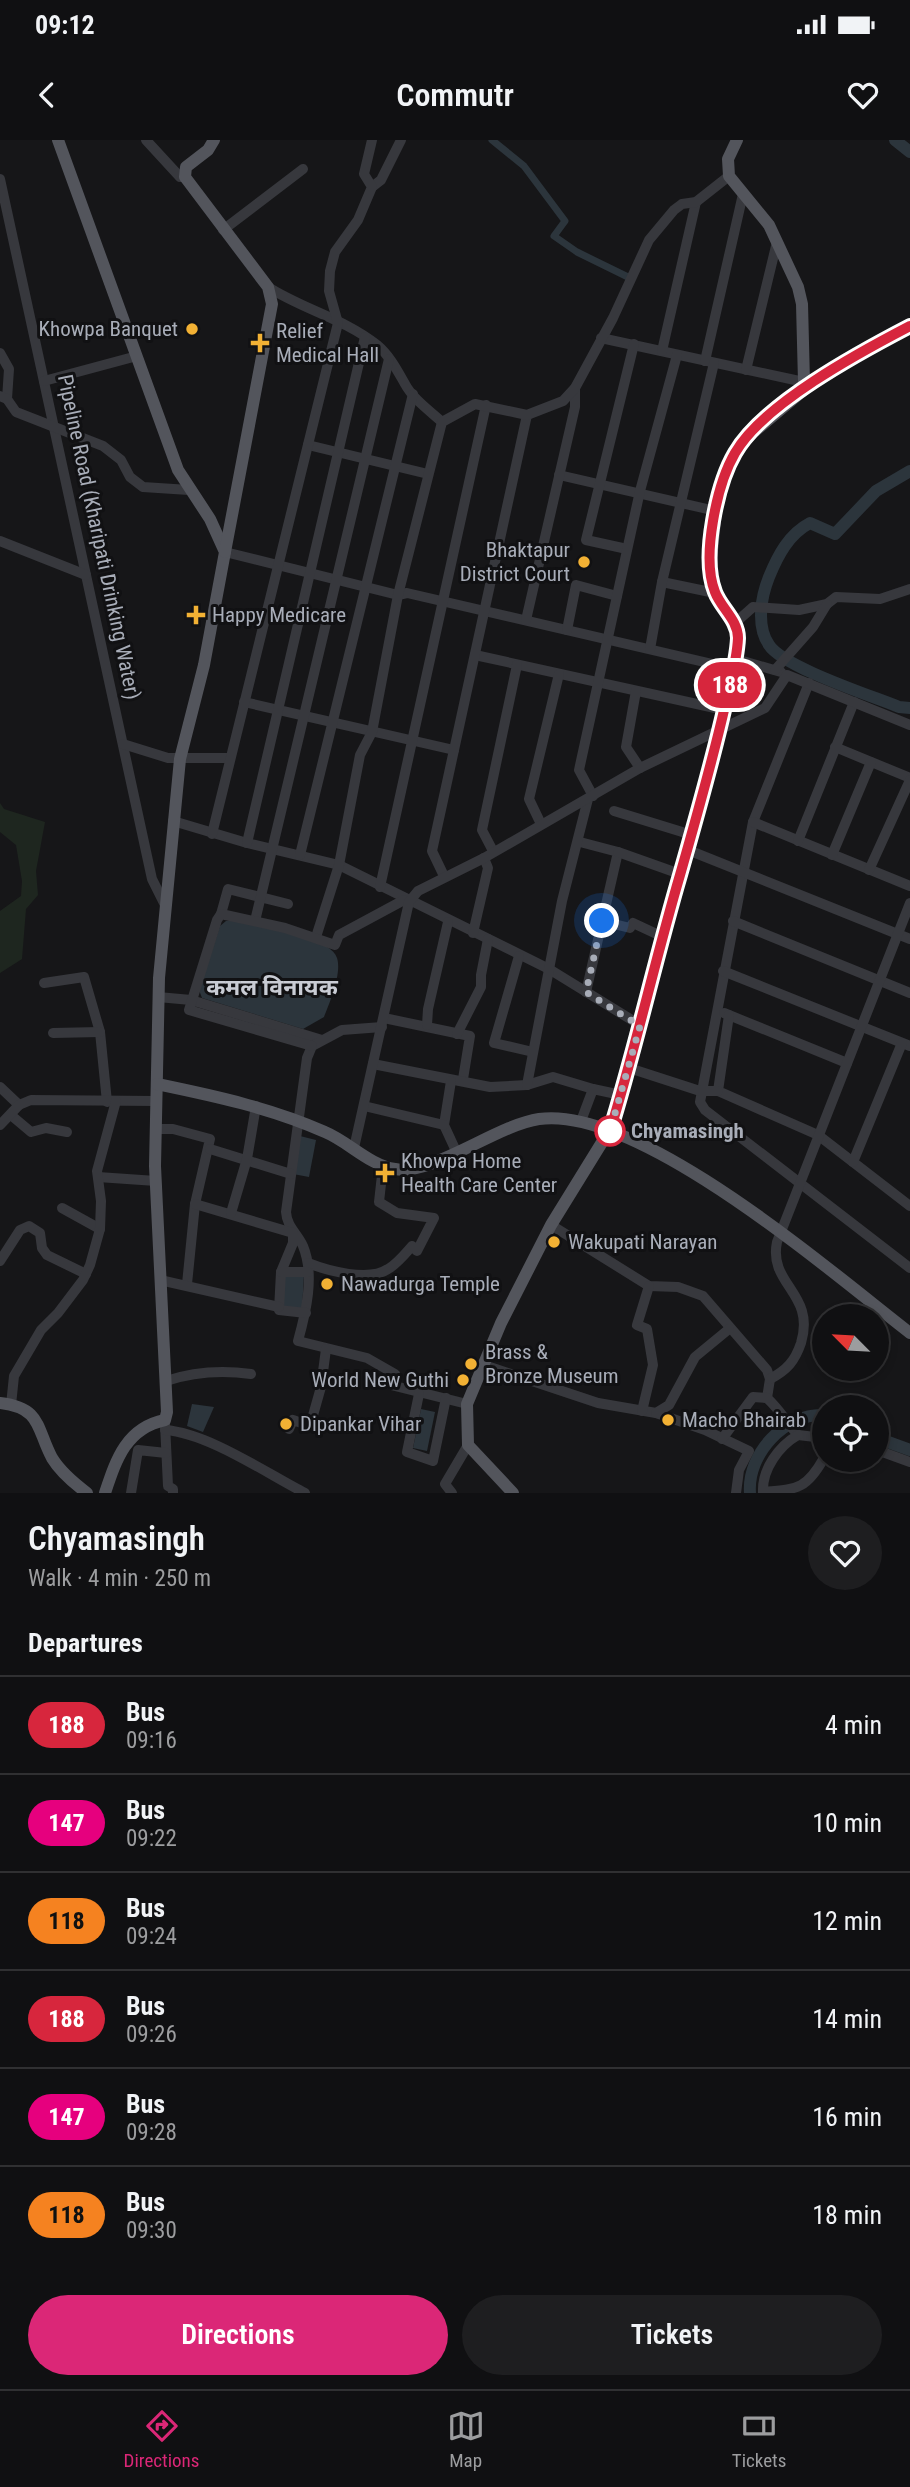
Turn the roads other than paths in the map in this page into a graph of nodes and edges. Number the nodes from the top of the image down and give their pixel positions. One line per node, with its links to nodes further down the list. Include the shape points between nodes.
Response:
1 (58, 140): 24 (main road)
2 (146, 140): 9 (street)
3 (215, 140): 9 (main road, via 186,167)
4 (372, 140): 11 (street, via 364,174)
5 (401, 140): 11 (street, via 381,180)
6 (737, 140): 8 (main road, via 728,159)
7 (303, 169): 14 (street)
8 (729, 176): 12 (main road); 13 (street)
9 (185, 177): 14 (main road)
10 (0, 178): 29 (street, Pipeline Road (Kharipati Drinking Water))
11 (372, 187): 17 (street, via 358,220 335,252 330,271 329,290)
12 (743, 194): 15 (main road); 27 (street)
13 (696, 202): 20 (street, via 674,209 649,240); 22 (street)
14 (223, 230): 16 (main road)
15 (778, 241): 28 (street); 30 (main road, via 802,304)
16 (268, 287): 17 (street); 51 (main road, via 271,321)
17 (338, 323): 19 (street); 38 (street)
18 (910, 326): 30 (main road)
19 (365, 337): 26 (street); 39 (street)
20 (601, 338): 21 (street); 31 (street)
21 (634, 344): 22 (street); 44 (street)
22 (662, 351): 25 (street)
23 (0, 353): 33 (street, via 9,369)
24 (137, 355): 29 (street); 45 (main road)
25 (677, 355): 27 (street); 46 (street)
26 (389, 359): 32 (street); 40 (street)
27 (710, 362): 28 (street); 47 (street)
28 (746, 370): 30 (street)
29 (44, 381): 37 (street, Pipeline Road (Kharipati Drinking Water))
30 (808, 383): 48 (main road, via 742,442 727,469)
31 (575, 388): 35 (street, via 563,401); 43 (street)
32 (413, 394): 36 (street); 41 (street)
33 (3, 397): 37 (street, via 16,412)
34 (486, 405): 35 (street); 36 (street, via 475,404); 62 (street)
35 (527, 415): 64 (street)
36 (442, 422): 42 (street)
37 (52, 425): 45 (street, via 113,452 143,487); 53 (street, Pipeline Road (Kharipati Drinking Water))
38 (308, 445): 39 (street); 52 (street)
39 (338, 452): 40 (street); 54 (street)
40 (365, 459): 41 (street); 55 (street)
41 (395, 467): 42 (street); 57 (street)
42 (428, 474): 60 (street)
43 (559, 475): 44 (street); 65 (street)
44 (601, 483): 46 (street); 50 (street, via 586,540)
45 (189, 490): 51 (main road, via 210,519)
46 (640, 491): 47 (street); 50 (street)
47 (682, 502): 48 (street); 56 (street)
48 (716, 511): 59 (main road, via 710,570)
49 (0, 541): 53 (street)
50 (627, 549): 61 (street)
51 (225, 552): 52 (street); 93 (main road)
52 (278, 567): 54 (street); 79 (street)
53 (86, 575): 89 (street, Pipeline Road (Kharipati Drinking Water))
54 (311, 575): 55 (street); 81 (street)
55 (337, 582): 57 (street); 83 (street)
56 (662, 582): 59 (street); 69 (street)
57 (364, 587): 60 (street); 84 (street)
58 (910, 589): 63 (street, via 880,599 836,597)
59 (715, 593): 66 (main road)
60 (398, 595): 62 (street); 87 (street)
61 (617, 596): 67 (street, via 576,585); 68 (street)
62 (442, 601): 64 (street); 88 (street)
63 (827, 604): 66 (street, via 799,611 753,607); 73 (street)
64 (486, 611): 65 (street); 70 (street)
65 (526, 620): 67 (street)
66 (735, 623): 71 (main road)
67 (567, 630): 68 (street)
68 (607, 639): 69 (street); 76 (street)
69 (650, 649): 71 (street)
70 (475, 654): 72 (street); 91 (street)
71 (735, 664): 73 (street); 82 (main road)
72 (517, 665): 74 (street); 109 (street, via 482,830)
73 (777, 667): 75 (street)
74 (559, 674): 76 (street); 101 (street, via 529,799)
75 (788, 675): 77 (street); 86 (street, via 765,708)
76 (598, 683): 78 (street); 97 (street, via 579,771)
77 (809, 684): 80 (street); 100 (street)
78 (636, 691): 82 (street); 95 (street, via 626,747)
79 (244, 702): 81 (street); 92 (street)
80 (853, 702): 85 (street); 90 (street)
81 (277, 710): 83 (street); 106 (street)
82 (724, 710): 86 (main road)
83 (303, 716): 84 (street); 107 (street)
84 (332, 723): 87 (street); 111 (street)
85 (910, 725)
86 (720, 729): 95 (street); 103 (main road)
87 (372, 732): 88 (street); 114 (street, via 360,755)
88 (411, 741): 91 (street); 119 (street)
89 (123, 744): 93 (street); 123 (street, Pipeline Road (Kharipati Drinking Water), via 152,879)
90 (835, 747): 94 (street); 104 (street)
91 (454, 750): 118 (street, via 432,851)
92 (230, 758): 93 (street); 102 (street)
93 (180, 759): 99 (main road)
94 (871, 762): 96 (street); 112 (street)
95 (640, 768): 97 (street)
96 (910, 779): 115 (street)
97 (591, 798): 101 (street); 105 (street)
98 (614, 811): 103 (street)
99 (173, 821): 102 (street); 123 (main road)
100 (753, 822): 104 (street); 116 (street)
101 (541, 824): 109 (street)
102 (212, 834): 106 (street)
103 (692, 835): 108 (main road)
104 (798, 841): 112 (street)
105 (580, 842): 110 (street); 138 (street)
106 (247, 843): 107 (street)
107 (274, 849): 111 (street); 121 (street)
108 (688, 850): 116 (street); 117 (main road)
109 (493, 851): 113 (street)
110 (618, 852): 117 (street); 128 (street)
111 (300, 855): 114 (street)
112 (832, 855): 115 (street)
113 (484, 858): 118 (street); 131 (street, via 488,868)
114 (339, 865): 119 (street); 133 (street)
115 (869, 870): 120 (street)
116 (743, 873): 129 (street); 132 (street)
117 (680, 874): 134 (main road)
118 (444, 876): 122 (street)
119 (380, 887): 122 (street)
120 (910, 887)
121 (261, 897): 125 (street); 126 (street, via 228,889); 127 (street)
122 (407, 901): 130 (street); 133 (street, via 339,935 335,945); 148 (street)
123 (164, 903): 144 (main road)
124 (910, 903): 132 (street)
125 (288, 904)
126 (221, 914): 127 (street); 145 (street)
127 (255, 921): 133 (street)
128 (602, 921): 134 (street, via 630,928 633,923); 142 (street)
129 (733, 921): 139 (street); 140 (street)
130 (448, 922): 131 (street); 149 (street)
131 (473, 933): 135 (street)
132 (898, 935): 136 (street); 140 (street)
133 (316, 937)
134 (663, 937): 150 (main road)
135 (488, 939): 137 (street); 154 (street, via 481,987)
136 (910, 939)
137 (519, 956): 138 (street); 158 (street, via 494,1043)
138 (549, 969): 142 (street); 158 (street)
139 (723, 971): 146 (street); 151 (street)
140 (880, 981): 143 (street); 151 (street)
141 (44, 983): 152 (street, via 84,977)
142 (586, 992): 150 (street)
143 (910, 993)
144 (158, 997): 145 (street); 164 (main road)
145 (191, 1000): 155 (street); 157 (street, via 188,1010)
146 (716, 1010): 147 (street); 168 (street)
147 (729, 1015): 159 (street); 169 (street)
148 (383, 1023): 149 (street); 155 (street, via 342,1030); 160 (street)
149 (427, 1025): 154 (street)
150 (640, 1026): 161 (main road)
151 (861, 1027): 156 (street); 159 (street)
152 (100, 1032): 153 (street); 171 (street)
153 (53, 1033)
154 (457, 1034): 162 (street, via 470,1036)
155 (321, 1040): 157 (street)
156 (906, 1045): 189 (street)
157 (312, 1046): 177 (street)
158 (533, 1052): 165 (street)
159 (847, 1063): 184 (street)
160 (373, 1065): 163 (street); 174 (street)
161 (629, 1068): 168 (street); 170 (main road)
162 (463, 1079): 163 (street, via 463,1084); 165 (street, via 490,1087)
163 (451, 1081): 180 (street)
164 (157, 1084): 172 (main road); 175 (main road)
165 (527, 1085): 167 (street, via 553,1077)
166 (0, 1087): 173 (street)
167 (593, 1089): 170 (street); 178 (street)
168 (700, 1091): 169 (street); 194 (street, via 705,1110)
169 (718, 1091): 184 (street)
170 (621, 1095): 182 (main road)
171 (112, 1101): 172 (street); 173 (street, via 45,1099); 192 (street)
172 (156, 1101): 181 (main road)
173 (19, 1105): 176 (street)
174 (364, 1105): 180 (street); 185 (street)
175 (257, 1106): 177 (main road); 188 (street)
176 (12, 1116): 179 (street); 183 (street, via 31,1132 46,1128)
177 (296, 1120): 185 (main road); 191 (street)
178 (581, 1121): 182 (main road); 187 (main road, via 539,1119)
179 (0, 1125)
180 (444, 1125): 187 (street)
181 (156, 1129): 186 (street, via 211,1139); 193 (main road)
182 (610, 1131): 199 (main road); 202 (main road, via 701,1176)
183 (67, 1132)
184 (818, 1135): 189 (street); 194 (street)
185 (354, 1148): 190 (main road)
186 (209, 1149): 188 (street); 195 (street)
187 (456, 1151): 190 (main road, via 411,1170)
188 (247, 1159): 191 (street); 198 (street)
189 (853, 1162): 196 (street)
190 (383, 1166): 204 (street, via 379,1202 397,1213 434,1218 417,1251 412,1246 379,1273)
191 (291, 1174): 201 (street, via 286,1212)
192 (98, 1177): 193 (street); 200 (street)
193 (156, 1181): 208 (main road)
194 (801, 1184): 202 (street); 205 (street)
195 (195, 1204): 198 (street); 209 (street)
196 (910, 1206)
197 (62, 1208): 200 (street)
198 (231, 1213): 201 (street)
199 (551, 1225): 210 (street); 216 (main road)
200 (100, 1229): 207 (street)
201 (293, 1233): 204 (street, via 302,1243); 206 (street)
202 (780, 1234): 214 (main road); 218 (street, via 775,1249 777,1266 801,1304 805,1323 794,1361)
203 (0, 1261): 207 (street, via 20,1230 29,1226 40,1233 47,1255)
204 (308, 1268): 206 (street); 212 (street)
205 (910, 1268)
206 (281, 1272): 211 (street)
207 (86, 1274): 223 (street, via 41,1330 14,1376)
208 (160, 1280): 209 (street); 219 (main road)
209 (187, 1284): 211 (street)
210 (649, 1286): 213 (street, via 678,1287 703,1296); 225 (street, via 637,1325 647,1329 653,1365)
211 (279, 1307): 212 (street)
212 (306, 1313): 215 (street, via 298,1340)
213 (729, 1329): 218 (street); 226 (street, via 695,1357 672,1400)
214 (910, 1333)
215 (326, 1349): 220 (street, via 367,1359 394,1374 391,1385); 228 (street, via 310,1426 293,1420)
216 (484, 1365): 224 (main road); 225 (street, via 598,1403)
217 (251, 1374): 219 (street, via 232,1370)
218 (770, 1379): 222 (street)
219 (166, 1381): 227 (main road)
220 (419, 1394): 221 (street); 221 (street, via 407,1452 433,1461)
221 (446, 1398): 224 (street)
222 (767, 1398): 229 (street); 231 (street, via 753,1397)
223 (6, 1404): 238 (main road, via 34,1416 54,1461)
224 (467, 1404): 232 (main road)
225 (642, 1411): 226 (street)
226 (656, 1413): 231 (street)
227 (165, 1425): 233 (street); 239 (main road, via 148,1425 128,1440); 242 (street)
228 (289, 1429)
229 (796, 1433): 230 (street); 237 (street, via 774,1458)
230 (812, 1436)
231 (722, 1439): 245 (street, via 749,1451 739,1470)
232 (468, 1445): 243 (street, via 445,1484); 244 (main road)
233 (166, 1452): 240 (street, via 138,1450); 241 (street, via 168,1486)
234 (889, 1454): 235 (street)
235 (910, 1461)
236 (814, 1472): 237 (street, via 799,1489)
237 (759, 1492)
238 (87, 1493)
239 (105, 1493)
240 (131, 1493)
241 (173, 1493)
242 (305, 1493)
243 (452, 1493)
244 (513, 1493)
245 (736, 1493)

